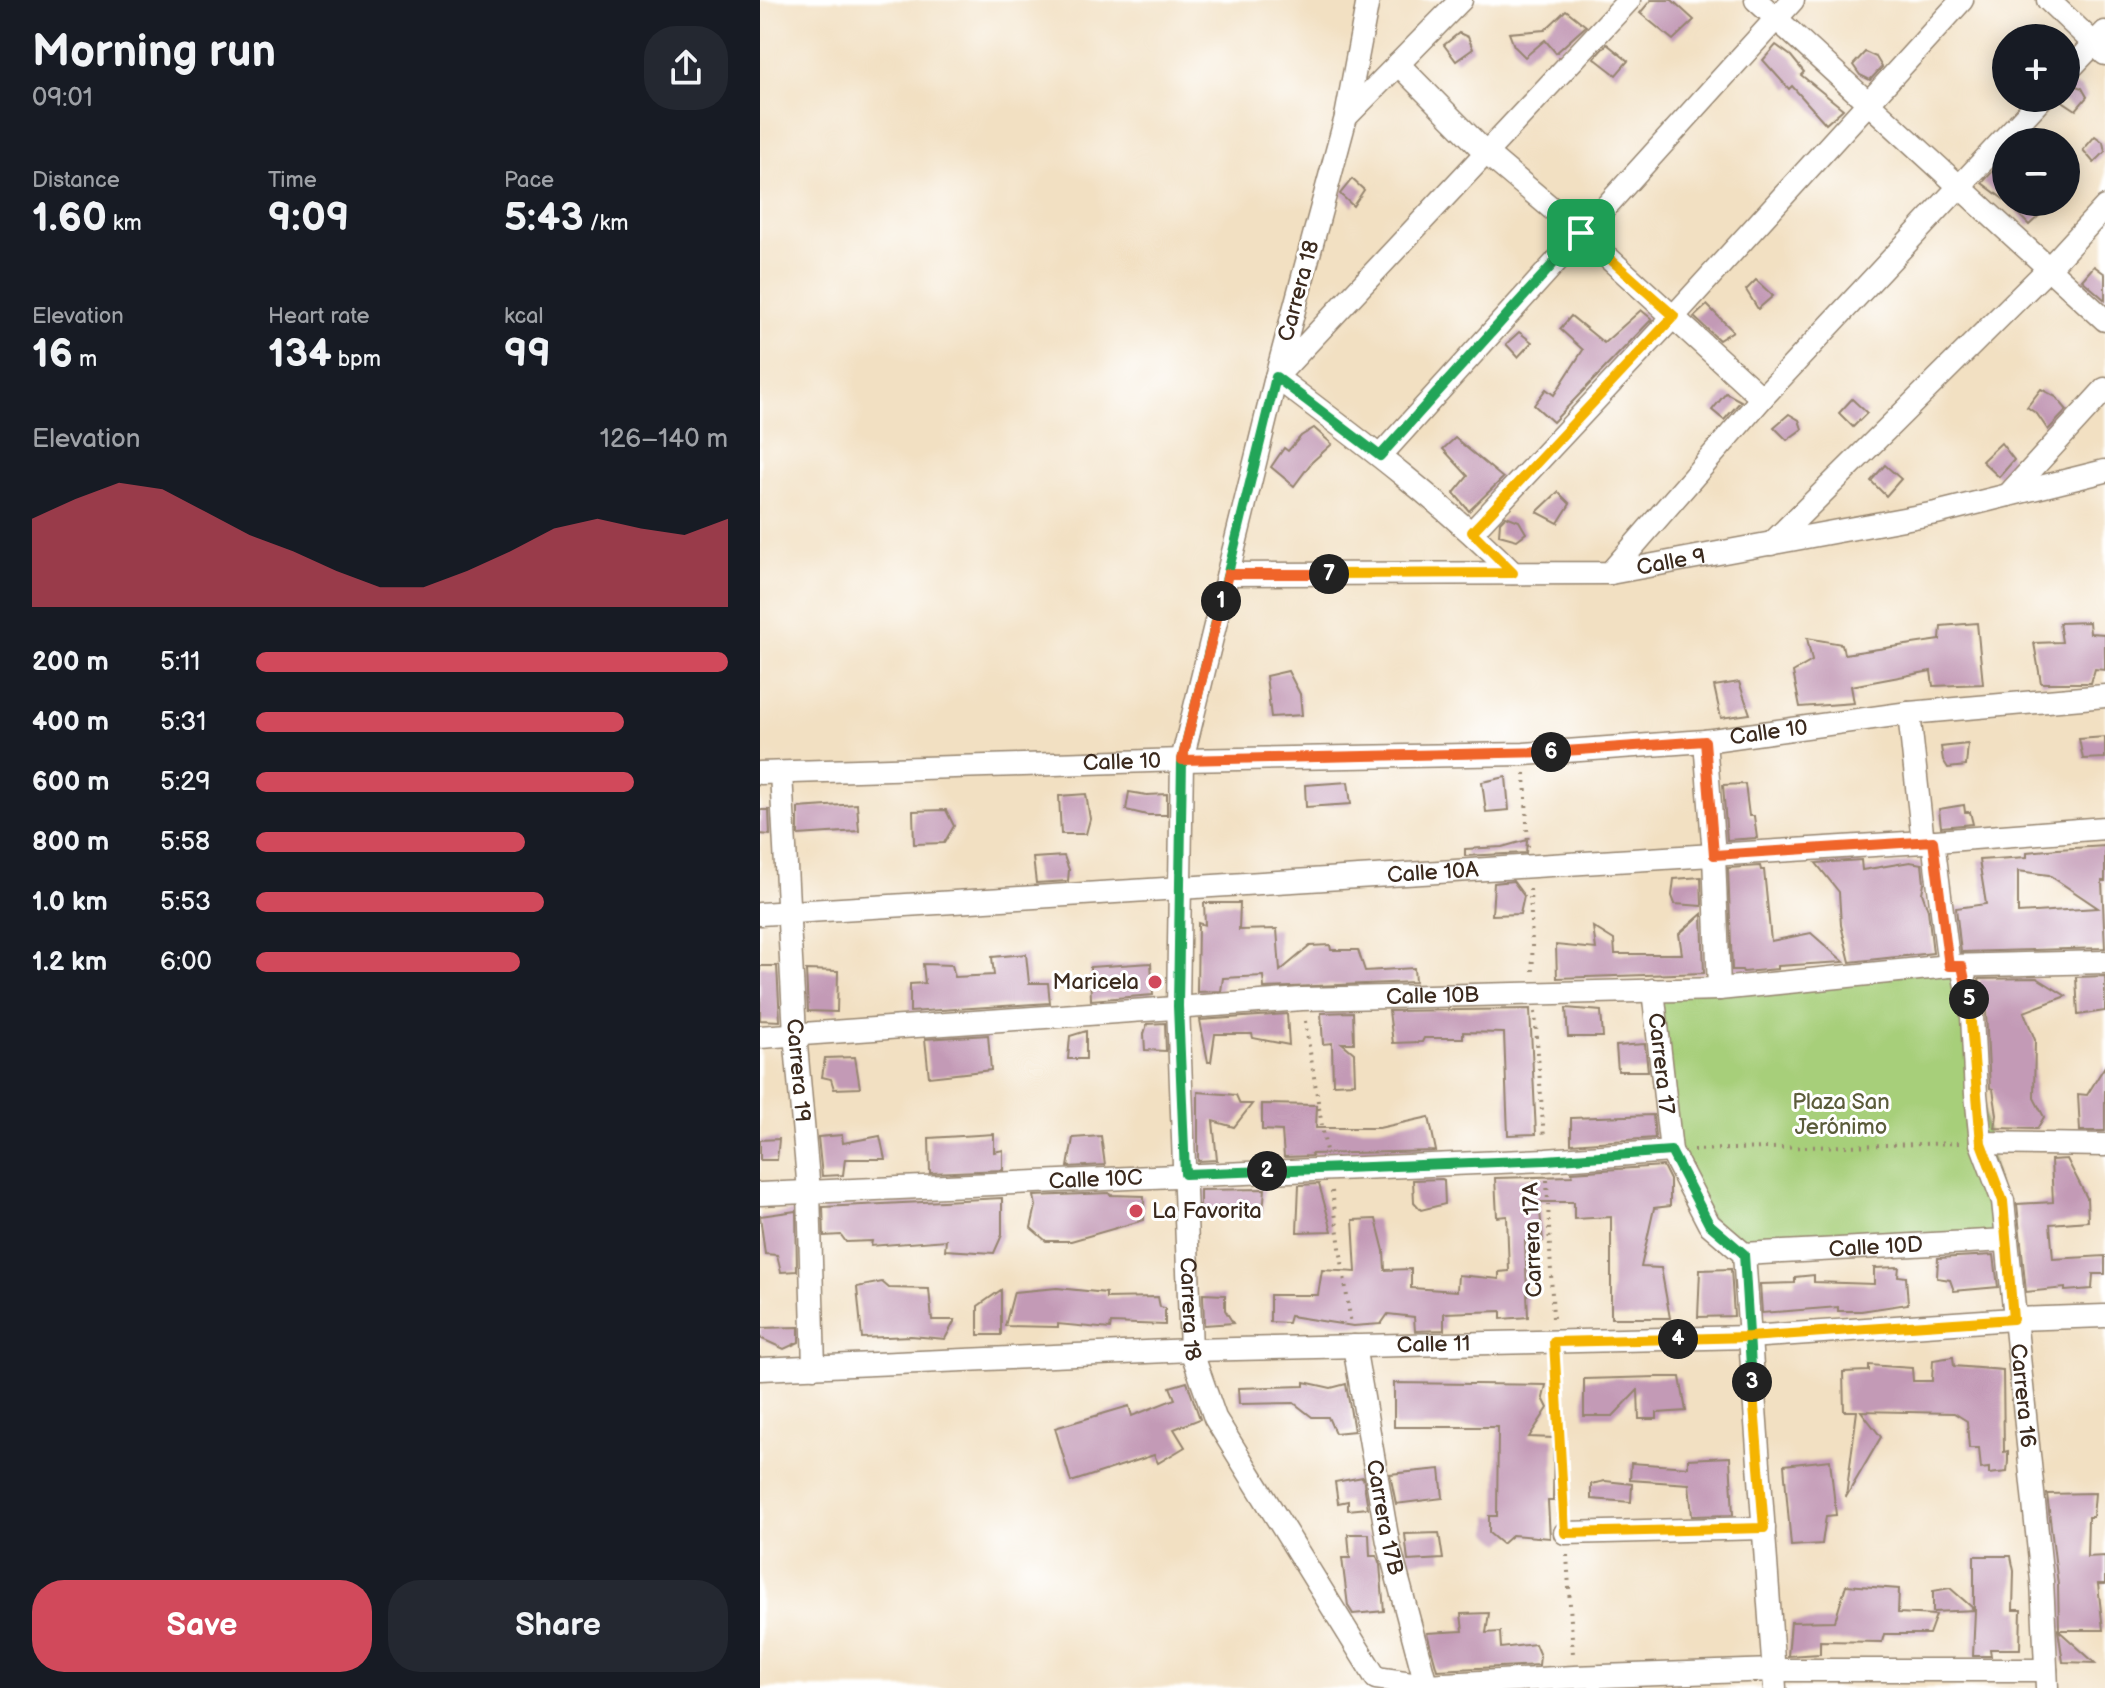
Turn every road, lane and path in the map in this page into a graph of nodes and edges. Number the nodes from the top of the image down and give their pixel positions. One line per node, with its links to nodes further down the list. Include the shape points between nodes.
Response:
1 (1368, 0): 14 (street, Carrera 18)
2 (1461, 0): 11 (street)
3 (1629, 0): 15 (street)
4 (1756, 0): 8 (street)
5 (1793, 0): 8 (street)
6 (1962, 0): 12 (street)
7 (2048, 0): 9 (street)
8 (1776, 18): 12 (street); 18 (street)
9 (2101, 43): 10 (street)
10 (2080, 61)
11 (1398, 64): 14 (street); 15 (street)
12 (1869, 103): 16 (street); 20 (street)
13 (2029, 112): 16 (street)
14 (1346, 117): 22 (street, Carrera 18)
15 (1486, 153): 18 (street); 22 (street)
16 (1959, 186): 19 (street); 24 (street)
17 (2105, 207): 19 (street)
18 (1581, 233): 20 (street); 25 (street)
19 (2049, 268): 21 (street); 29 (street)
20 (1674, 316): 24 (street); 28 (street)
21 (2105, 320)
22 (1276, 377): 25 (street); 32 (street, Carrera 18)
23 (2105, 389): 27 (street)
24 (1762, 398): 31 (street)
25 (1380, 456): 28 (street)
26 (2105, 471): 27 (street, Calle 9)
27 (2008, 495): 29 (street, Calle 9)
28 (1472, 532): 30 (street)
29 (1771, 544): 31 (street, Calle 9)
30 (1513, 573): 31 (street, Calle 9); 32 (street, Calle 9)
31 (1610, 573)
32 (1228, 574): 37 (street, Carrera 18)
33 (2105, 696): 34 (street, Calle 10)
34 (1909, 713): 35 (street, Calle 10); 40 (street, Carrera 16)
35 (1705, 741): 36 (street, Calle 10); 41 (street)
36 (1524, 754): 37 (street, Calle 10); 42 (path, Carrera 17A)
37 (1182, 760): 38 (street, Calle 10); 43 (street, Carrera 18)
38 (771, 773): 44 (street, Carrera 19)
39 (2105, 828): 40 (street, Calle 10A)
40 (1928, 842): 41 (street, Calle 10A); 47 (street, Carrera 16)
41 (1714, 855): 42 (street, Calle 10A); 48 (street)
42 (1529, 866): 43 (street, Calle 10A); 50 (path, Carrera 17A)
43 (1180, 888): 44 (street, Calle 10A); 51 (street, Carrera 18)
44 (789, 913): 45 (street, Calle 10A); 52 (street, Carrera 19)
45 (760, 914)
46 (2105, 962): 47 (street, Calle 10B)
47 (1956, 966): 48 (street, Calle 10B); 54 (street, Carrera 16, via 1972,1016)
48 (1719, 989): 49 (street, Calle 10B)
49 (1653, 990): 50 (street, Calle 10B); 56 (street, Carrera 17)
50 (1534, 992): 51 (street, Calle 10B); 57 (path, Carrera 17A)
51 (1178, 1006): 52 (street, Calle 10B); 58 (street, Carrera 18)
52 (795, 1034): 53 (street, Calle 10B); 59 (street, Carrera 19)
53 (760, 1037)
54 (1981, 1143): 55 (street); 56 (path); 61 (street, Carrera 16, via 2003,1201)
55 (2105, 1145)
56 (1671, 1151): 57 (street, Calle 10C); 62 (street, Carrera 17, via 1709,1224)
57 (1546, 1160): 58 (street, Calle 10C); 66 (path, Carrera 17A)
58 (1185, 1174): 59 (street, Calle 10C); 68 (street, Carrera 18)
59 (809, 1191): 60 (street, Calle 10C); 69 (street, Carrera 19)
60 (760, 1194)
61 (2006, 1240): 62 (street, Calle 10D); 64 (street, Carrera 16)
62 (1744, 1254): 65 (street)
63 (2105, 1316): 64 (street, Calle 11)
64 (2013, 1319): 65 (street, Calle 11); 75 (street, Carrera 16, via 2042,1581)
65 (1749, 1337): 66 (street, Calle 11); 71 (street)
66 (1554, 1342): 67 (street, Calle 11); 72 (path, Carrera 17A)
67 (1354, 1346): 68 (street, Calle 11); 76 (street, Carrera 17B, via 1388,1542)
68 (1191, 1350): 69 (street, Calle 11); 76 (street, Carrera 18, via 1215,1418 1376,1678)
69 (814, 1367): 70 (street, Calle 11)
70 (760, 1369)
71 (1764, 1528): 72 (street); 74 (street)
72 (1565, 1533): 73 (path, Carrera 17A)
73 (1574, 1677): 74 (street); 76 (street)
74 (1775, 1679): 75 (street)
75 (2047, 1679)
76 (1427, 1686)

